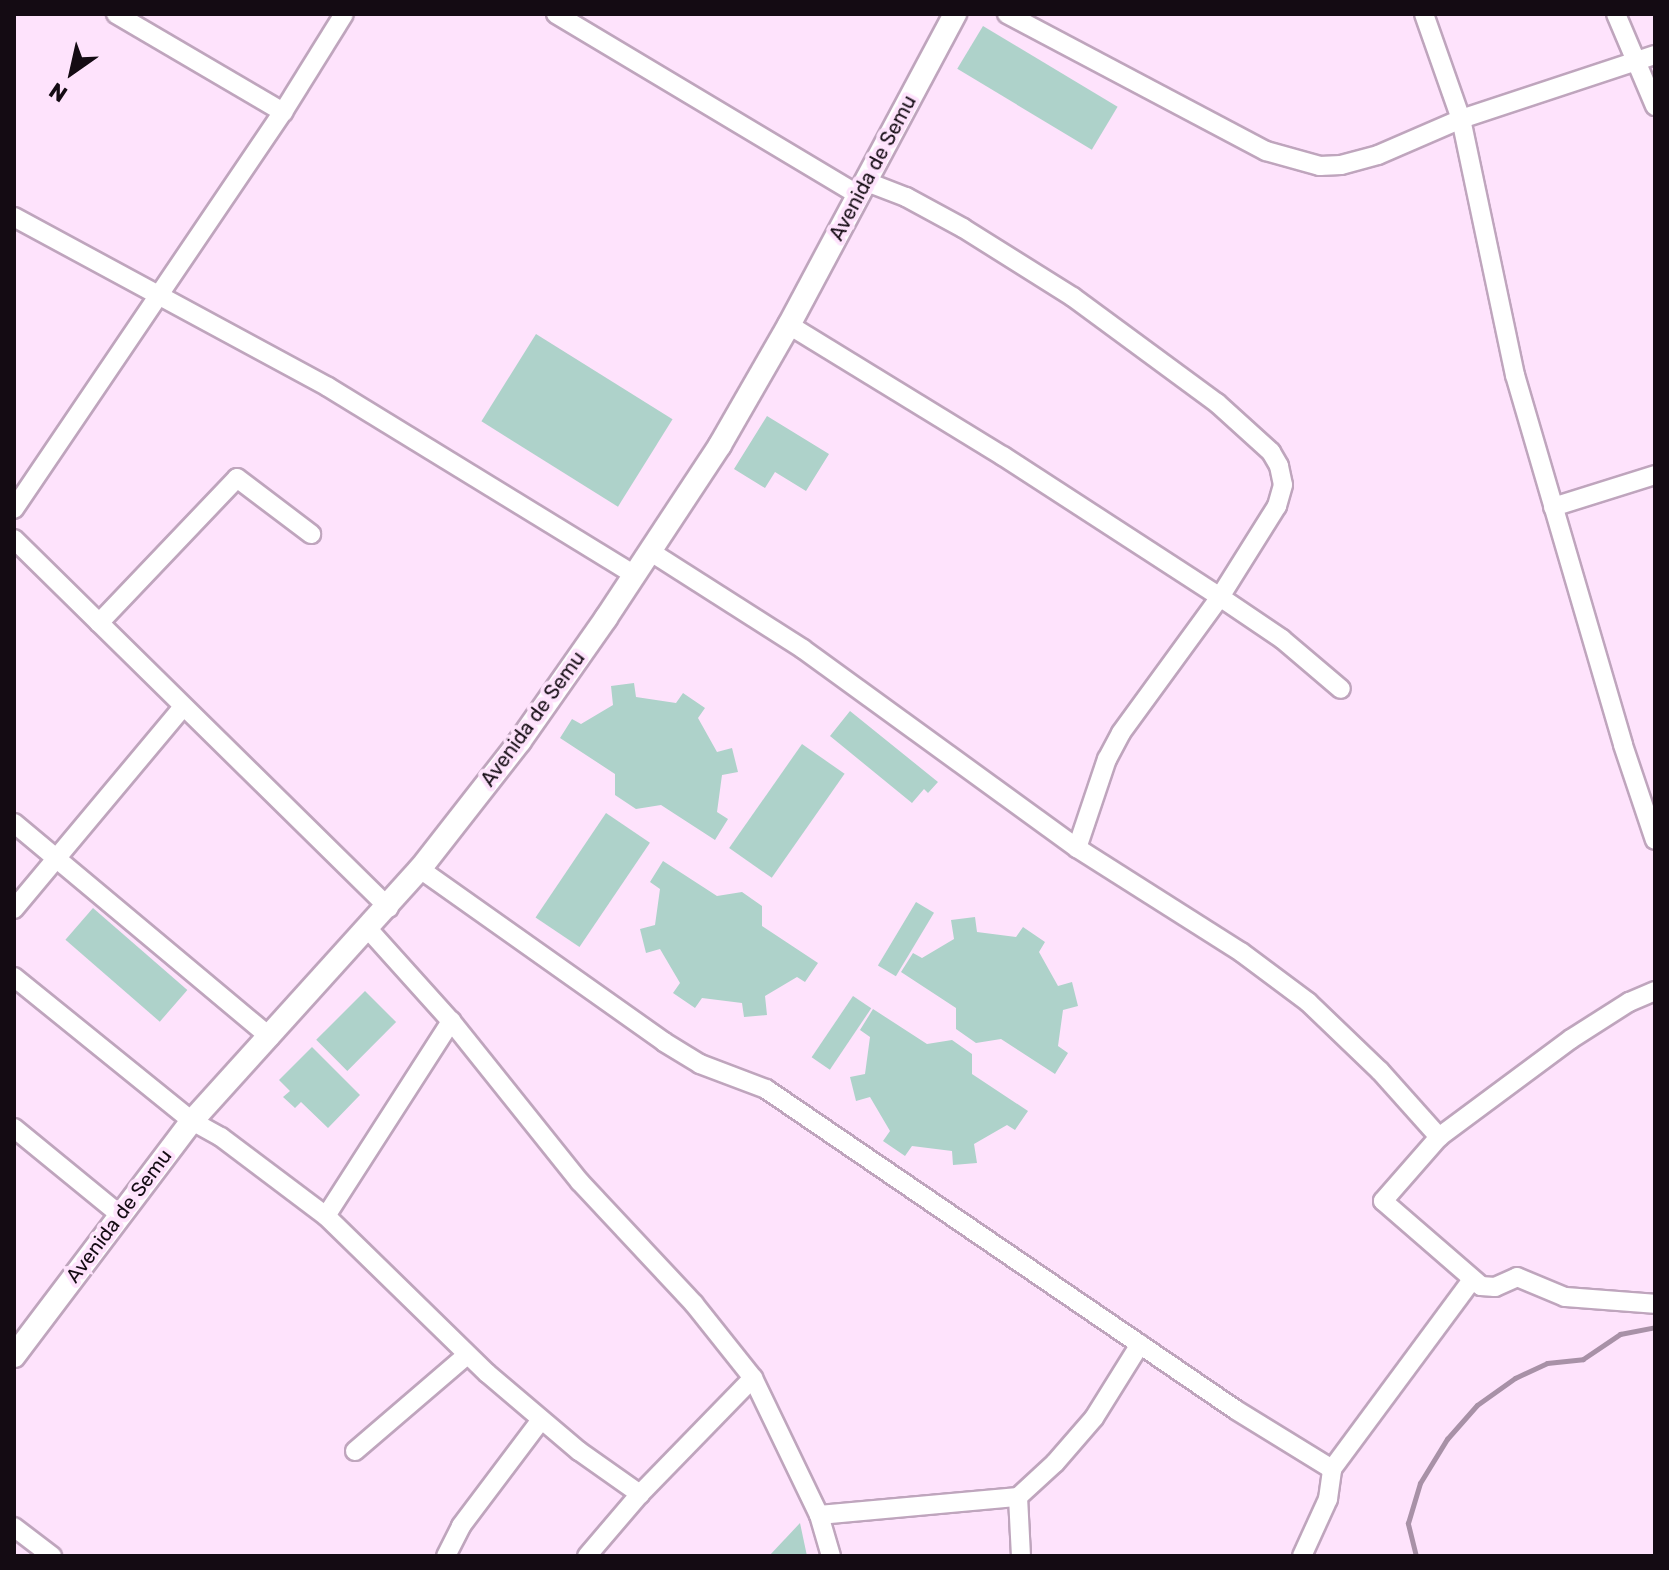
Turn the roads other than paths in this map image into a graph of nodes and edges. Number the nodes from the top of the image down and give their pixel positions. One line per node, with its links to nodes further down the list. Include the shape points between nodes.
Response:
1 (116, 14): 10 (street)
2 (344, 14): 10 (street)
3 (556, 14): 12 (street)
4 (955, 14): 12 (main road, Avenida de Semu)
5 (1007, 14): 11 (street, via 1266,151 1302,164 1341,165 1378,155)
6 (1424, 14): 11 (street)
7 (1616, 14): 8 (street)
8 (1646, 58): 9 (street); 11 (street)
9 (1655, 106)
10 (283, 112): 14 (street)
11 (1461, 119): 17 (street, via 1515,375)
12 (863, 188): 15 (main road, Avenida de Semu); 23 (street, via 906,197 1073,297 1217,403 1271,452 1283,485 1277,506)
13 (14, 217): 14 (street)
14 (158, 295): 18 (street); 22 (street, via 328,387)
15 (789, 325): 21 (main road, Avenida de Semu); 23 (street)
16 (1655, 475): 17 (street)
17 (1553, 507): 28 (street)
18 (14, 509)
19 (311, 534): 24 (street, via 237,478)
20 (14, 539): 24 (street)
21 (651, 552): 22 (main road, Avenida de Semu); 29 (street, via 803,649)
22 (635, 575): 31 (main road, Avenida de Semu, via 520,741)
23 (1220, 597): 25 (street, via 1282,639); 29 (street, via 1121,733)
24 (99, 623): 26 (street)
25 (1341, 689)
26 (182, 708): 30 (street); 32 (street)
27 (14, 823): 30 (street)
28 (1655, 840)
29 (1077, 848): 41 (street, via 1241,952 1308,1002 1371,1061)
30 (58, 857): 33 (street); 38 (street)
31 (420, 869): 32 (main road, Avenida de Semu); 46 (street, via 664,1042 700,1064 766,1089)
32 (389, 908): 34 (main road, Avenida de Semu)
33 (14, 909)
34 (369, 930): 37 (street); 38 (main road, Avenida de Semu)
35 (14, 977): 39 (street)
36 (1655, 991): 41 (street, via 1571,1039)
37 (451, 1021): 43 (street); 49 (street, via 580,1182 694,1304)
38 (270, 1037): 39 (main road, Avenida de Semu)
39 (192, 1121): 42 (main road, Avenida de Semu); 43 (street)
40 (14, 1128): 42 (street)
41 (1439, 1137): 44 (street, via 1383,1201)
42 (119, 1214): 48 (main road, Avenida de Semu)
43 (326, 1216): 47 (street)
44 (1472, 1280): 45 (street, via 1488,1289 1517,1277 1565,1297); 52 (street)
45 (1655, 1304)
46 (1140, 1344): 52 (street); 54 (street, via 1094,1418)
47 (467, 1355): 50 (street); 51 (street)
48 (14, 1356)
49 (753, 1378): 53 (street); 55 (street)
50 (541, 1420): 53 (street); 58 (street, via 461,1526)
51 (355, 1451)
52 (1332, 1469): 62 (street, via 1328,1499)
53 (640, 1494): 59 (street)
54 (1018, 1497): 55 (street); 61 (street)
55 (819, 1515): 60 (street)
56 (14, 1527): 57 (street)
57 (52, 1556)
58 (446, 1556)
59 (587, 1556)
60 (831, 1556)
61 (1021, 1556)
62 (1302, 1556)

